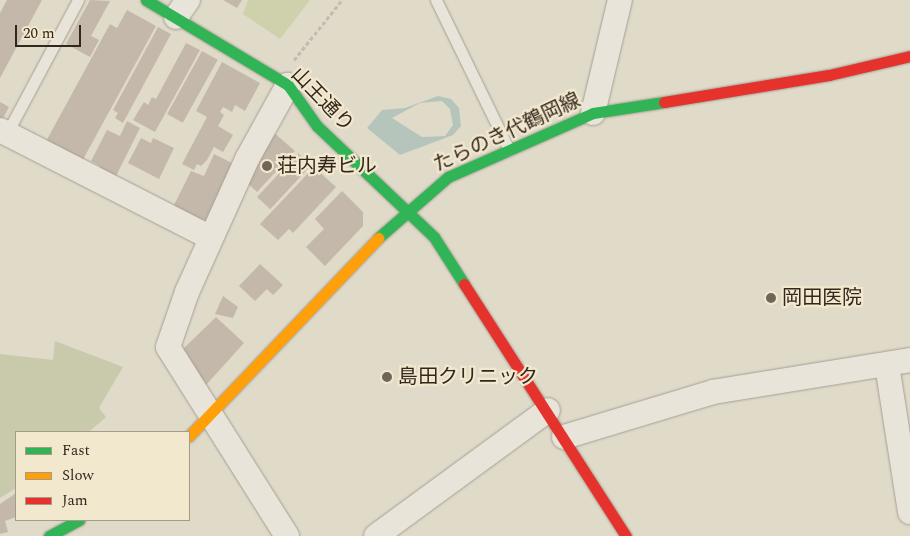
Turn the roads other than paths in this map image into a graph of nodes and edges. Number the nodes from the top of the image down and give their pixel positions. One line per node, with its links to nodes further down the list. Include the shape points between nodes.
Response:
1 (78, 0): 9 (lane)
2 (146, 0): 5 (main road, 山王通り)
3 (436, 0): 10 (lane)
4 (620, 0): 8 (street)
5 (182, 8): 7 (main road, 山王通り)
6 (910, 56): 8 (main road, たらのき代鶴岡線, via 829,75)
7 (288, 85): 11 (main road, 山王通り, via 317,126); 12 (street, via 247,159)
8 (593, 113): 10 (main road, たらのき代鶴岡線)
9 (3, 131): 12 (street)
10 (509, 150): 11 (main road, たらのき代鶴岡線, via 448,178)
11 (408, 210): 15 (main road, 山王通り, via 434,236); 16 (main road, たらのき代鶴岡線)
12 (211, 238): 16 (street, via 168,347)
13 (910, 360): 14 (street)
14 (887, 364): 18 (street, via 713,392); 19 (street)
15 (548, 410): 18 (main road, 山王通り); 23 (street)
16 (210, 415): 17 (main road, たらのき代鶴岡線); 22 (street)
17 (190, 435)
18 (564, 437): 24 (main road, 山王通り)
19 (910, 512)
20 (77, 521): 21 (main road)
21 (49, 536)
22 (287, 536)
23 (376, 536)
24 (626, 536)

